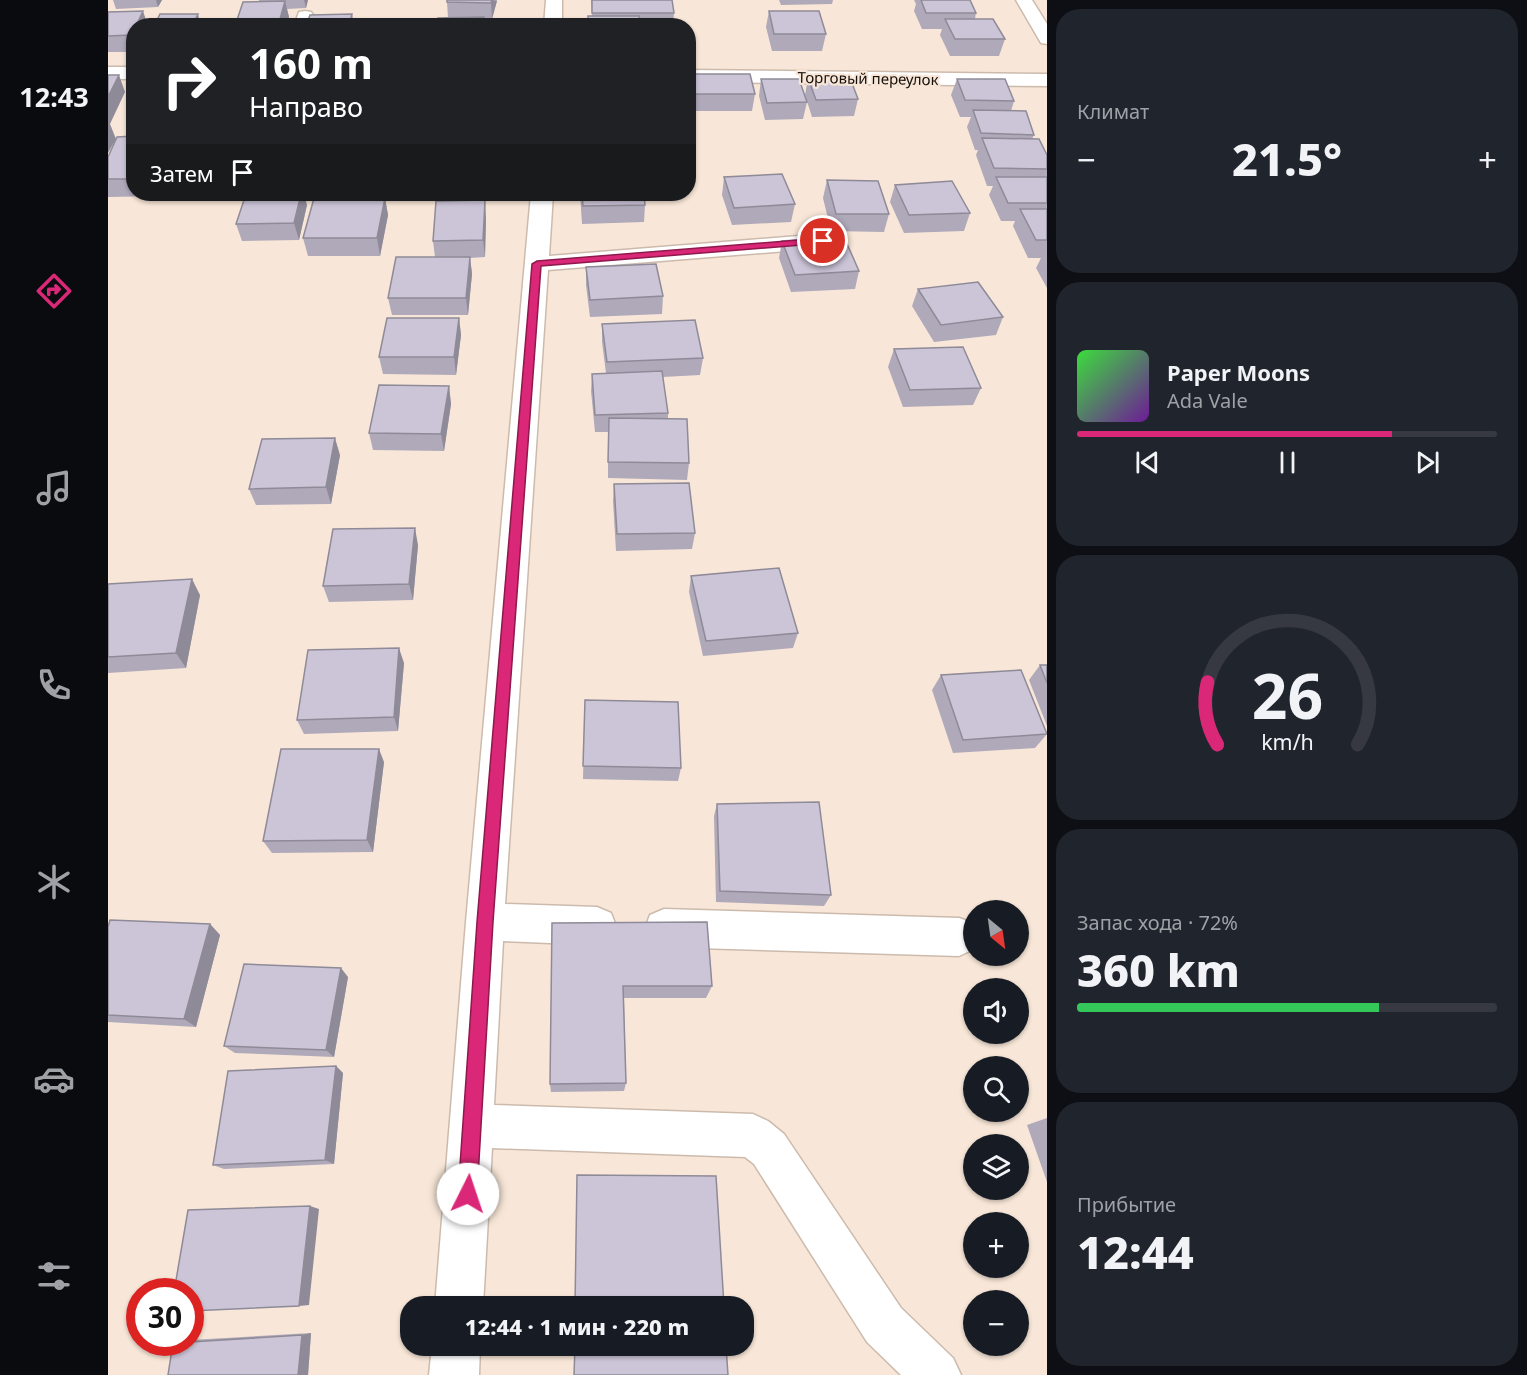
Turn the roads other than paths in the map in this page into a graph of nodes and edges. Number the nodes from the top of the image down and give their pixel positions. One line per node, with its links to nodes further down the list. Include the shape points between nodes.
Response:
1 (554, 0): 3 (street)
2 (1024, 0): 4 (street)
3 (553, 18)
4 (1047, 39)
5 (108, 73): 6 (street)
6 (126, 73)
7 (696, 75): 8 (street, Торговый переулок)
8 (1047, 80)
9 (542, 201): 11 (street)
10 (823, 241): 11 (street)
11 (537, 264): 12 (street)
12 (485, 922): 13 (street); 14 (street)
13 (958, 937)
14 (473, 1126): 15 (street); 18 (street, via 753,1136 769,1149 884,1325)
15 (460, 1296)
16 (455, 1356): 17 (street)
17 (454, 1375)
18 (936, 1375)

